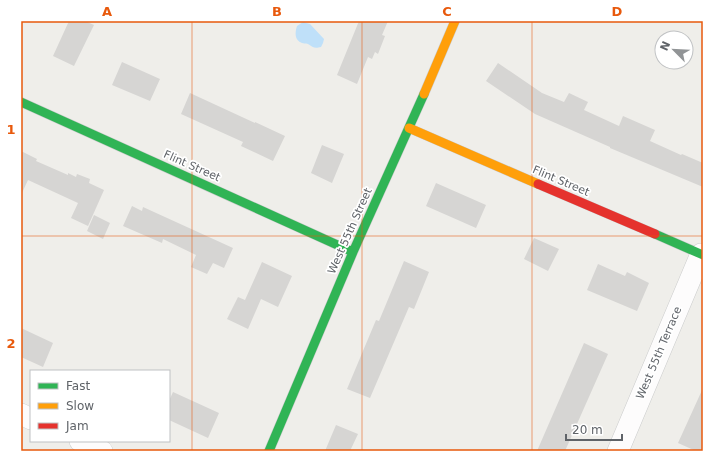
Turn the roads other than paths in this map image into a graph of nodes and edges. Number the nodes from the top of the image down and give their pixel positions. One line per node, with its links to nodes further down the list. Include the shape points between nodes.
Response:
1 (455, 21): 3 (street, West 55th Street)
2 (21, 102): 4 (street, Flint Street)
3 (409, 128): 4 (street, West 55th Street); 5 (street, Flint Street)
4 (353, 252): 10 (street, West 55th Street)
5 (702, 255): 11 (street, West 55th Terrace)
6 (21, 414): 7 (street)
7 (30, 418)
8 (82, 442): 9 (street)
9 (102, 451)
10 (269, 451)
11 (618, 451)

